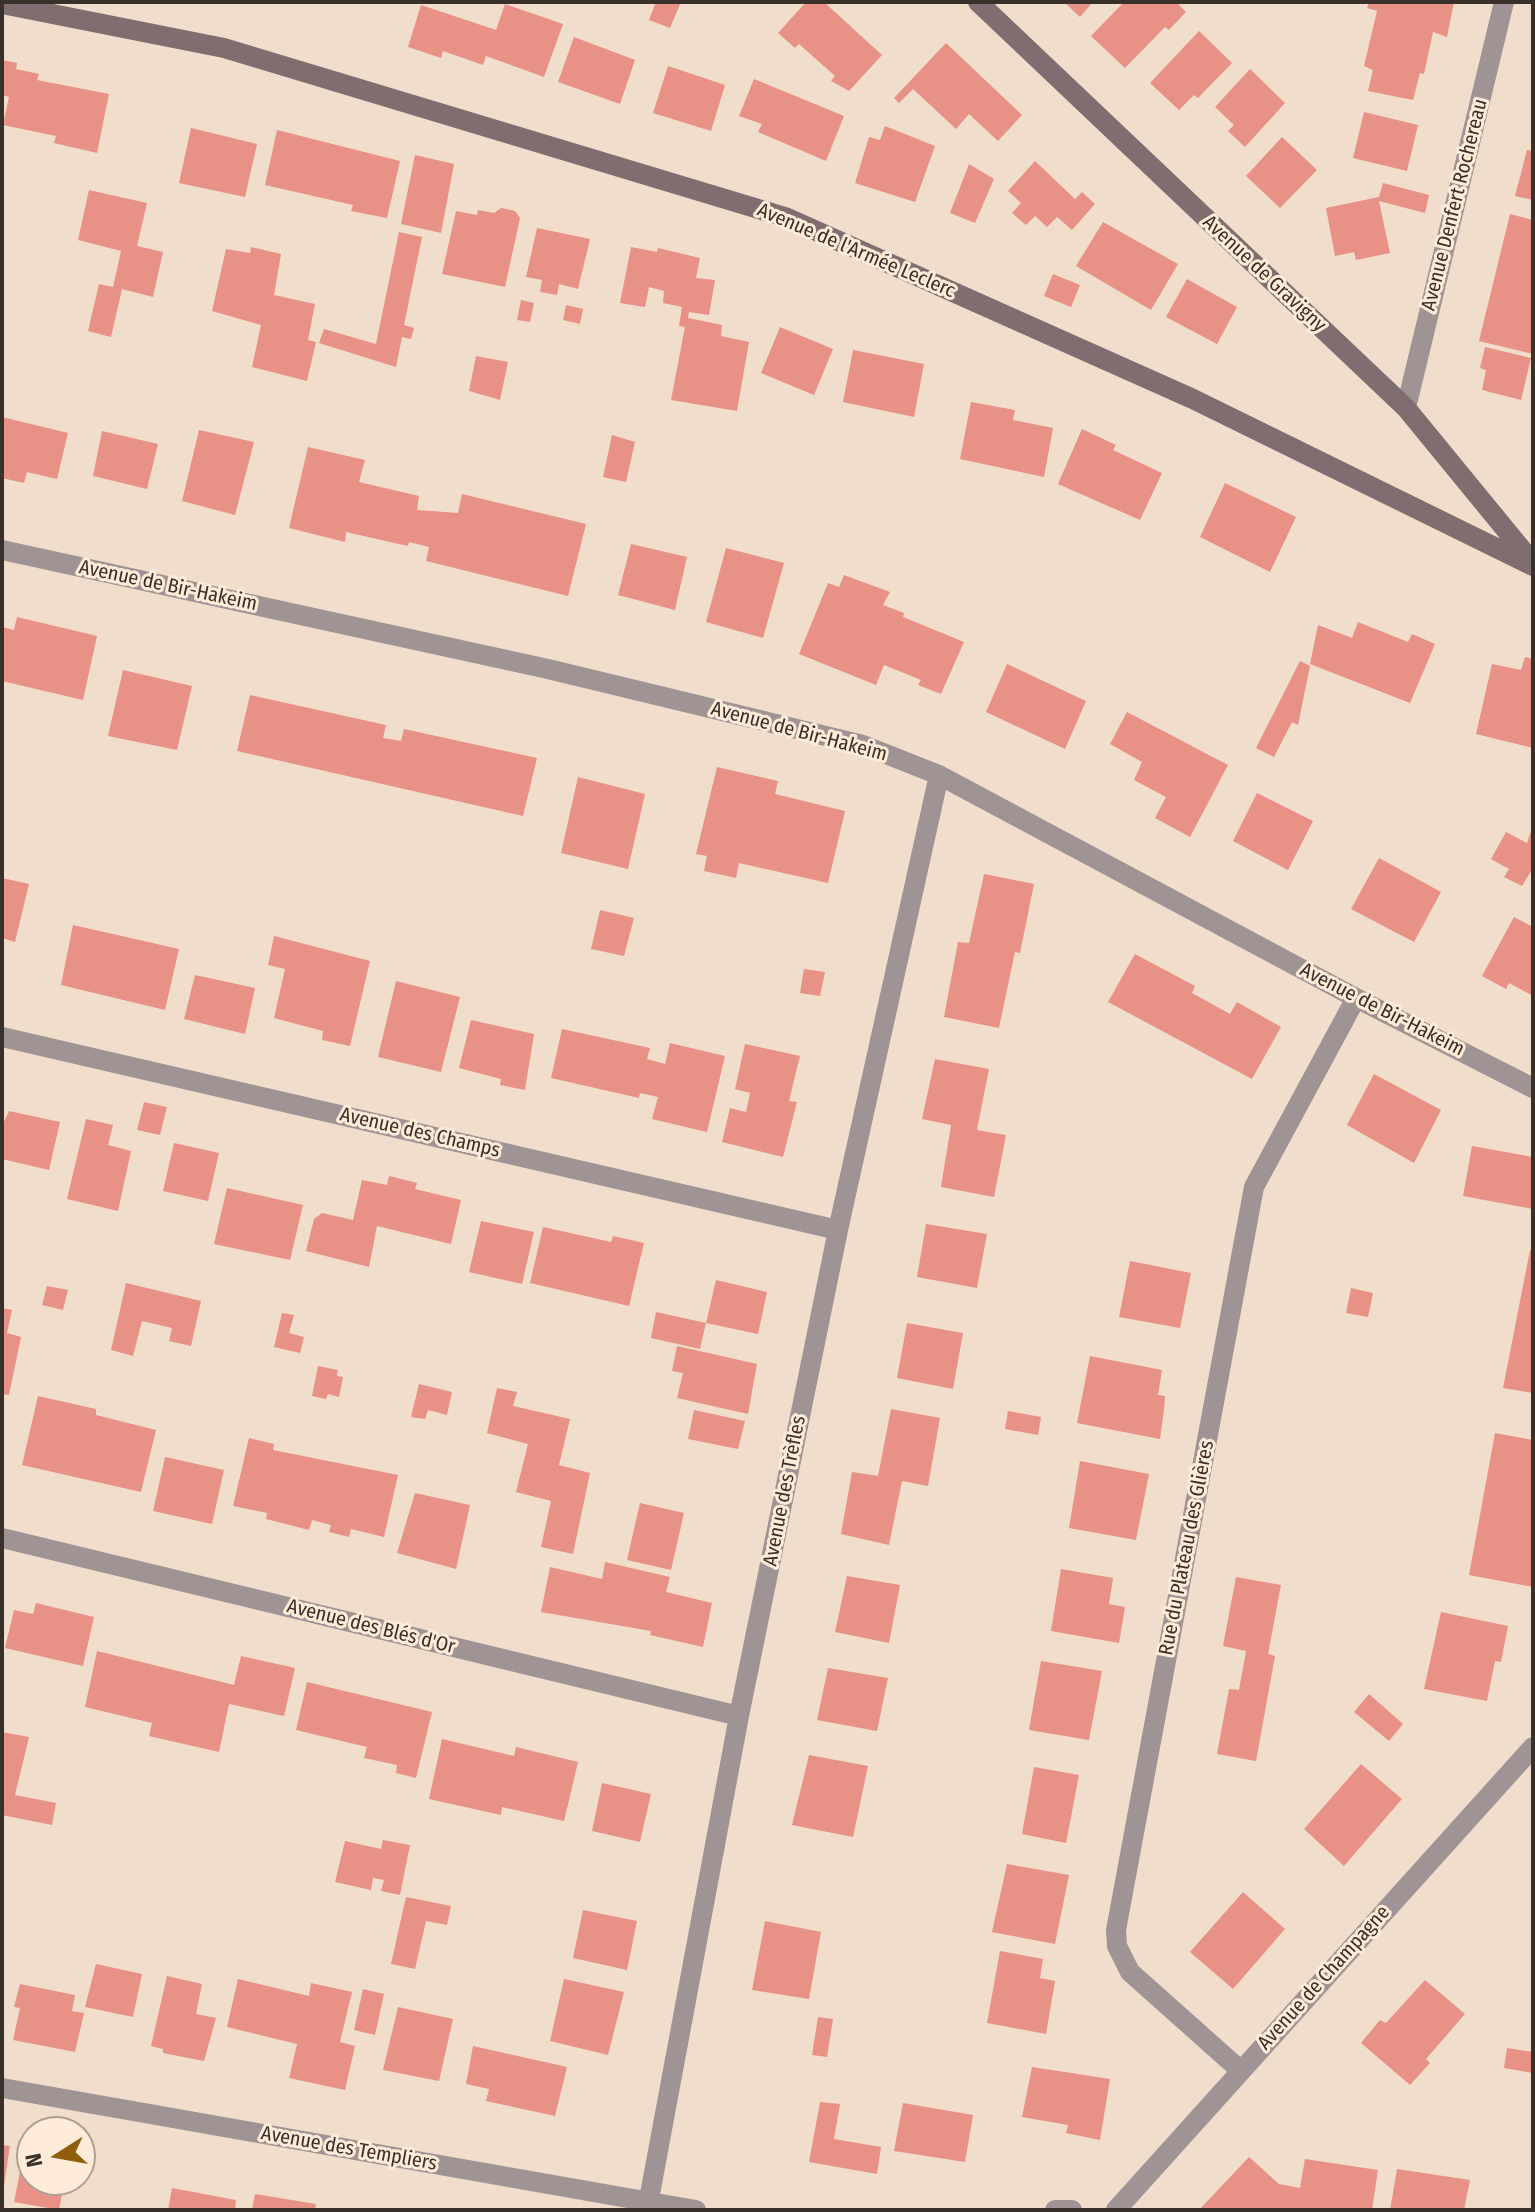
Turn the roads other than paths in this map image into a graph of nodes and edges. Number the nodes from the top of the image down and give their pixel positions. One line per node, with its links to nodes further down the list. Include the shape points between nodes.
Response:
1 (978, 2): 4 (street, Avenue de Gravigny)
2 (1504, 2): 4 (street, Avenue Denfert Rochereau)
3 (2, 4): 6 (street, Avenue de l'Armée Leclerc, via 224,48 785,217 1193,399)
4 (1406, 408): 6 (street, Avenue de Gravigny)
5 (2, 550): 7 (street, Avenue de Bir-Hakeim, via 548,669 863,745)
6 (1533, 564)
7 (939, 775): 8 (street, Avenue de Bir-Hakeim); 11 (street, Avenue des Trèfles)
8 (1356, 998): 10 (street, Avenue de Bir-Hakeim); 15 (street, Rue du Plateau des Glières, via 1254,1187 1116,1930 1117,1946 1130,1972)
9 (2, 1037): 11 (street, Avenue des Champs)
10 (1533, 1088)
11 (838, 1230): 13 (street, Avenue des Trèfles)
12 (2, 1538): 13 (street, Avenue des Blés d'Or)
13 (739, 1716): 17 (street, Avenue des Trèfles)
14 (1533, 1747): 15 (street, Avenue de Champagne)
15 (1240, 2070): 21 (street, Avenue de Champagne)
16 (2, 2088): 17 (street, Avenue des Templiers)
17 (648, 2206): 18 (street, Avenue des Templiers)
18 (696, 2210)
19 (1055, 2210): 20 (street)
20 (1072, 2210)
21 (1116, 2210)

